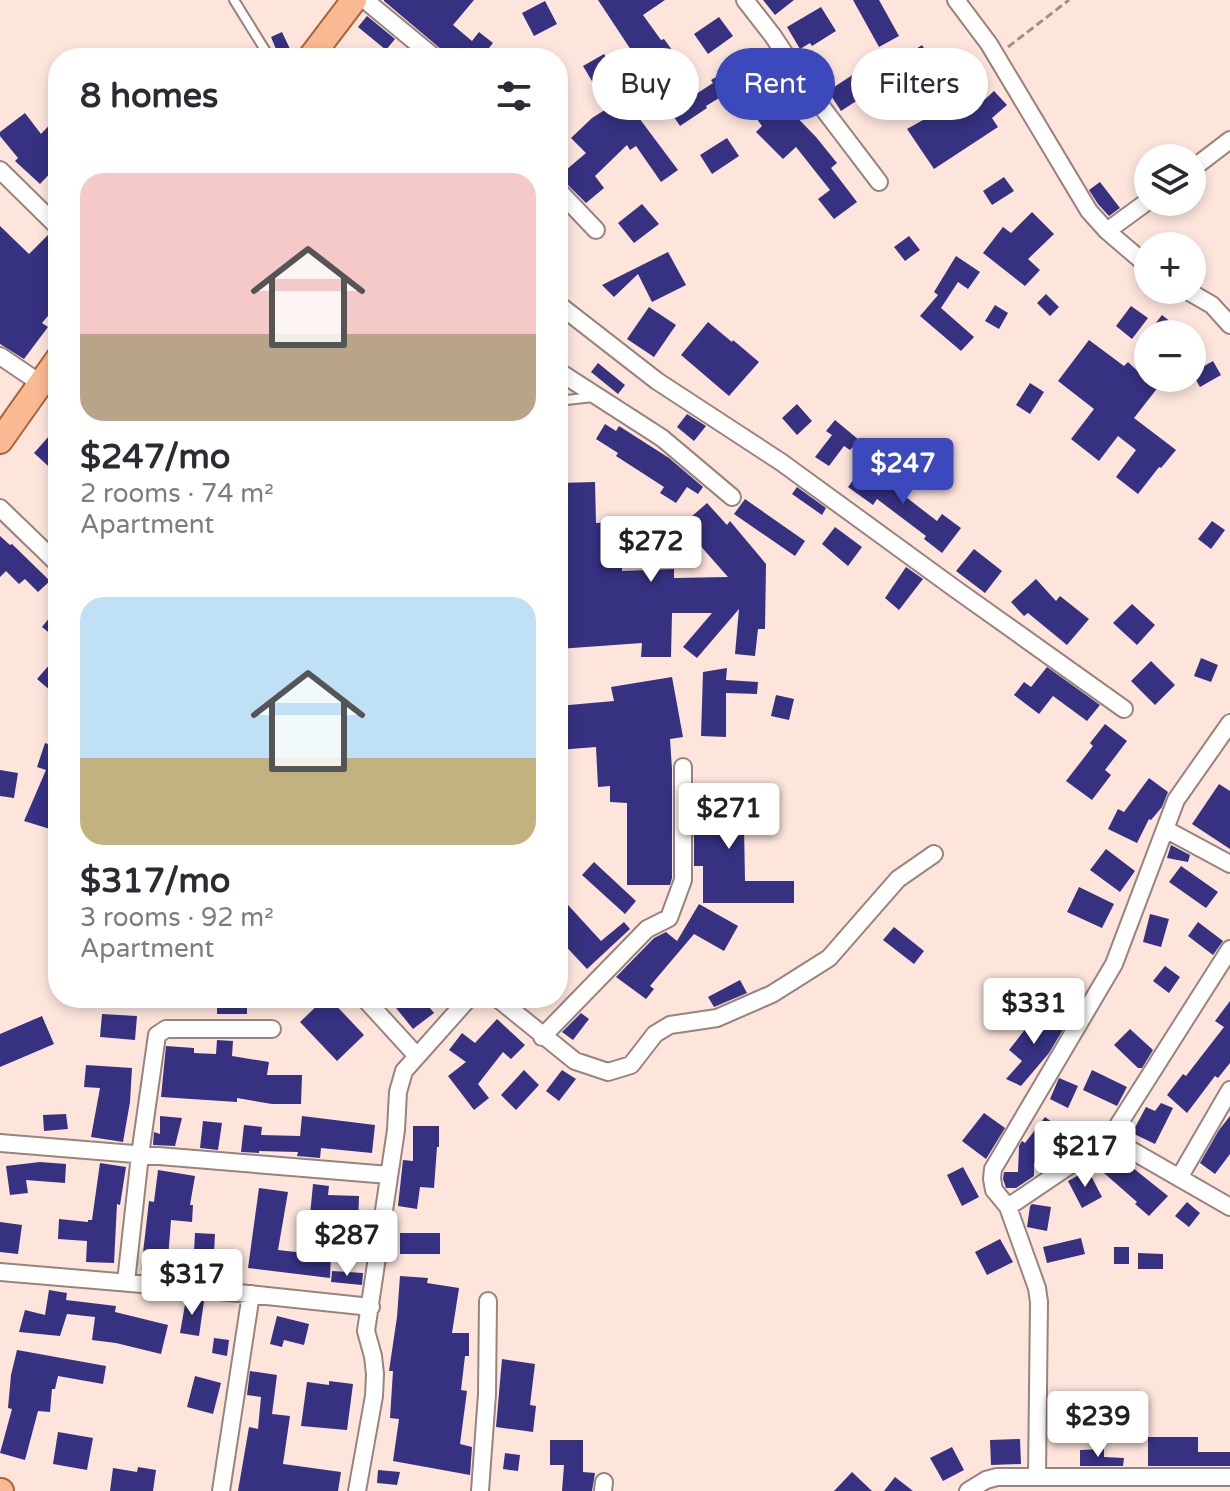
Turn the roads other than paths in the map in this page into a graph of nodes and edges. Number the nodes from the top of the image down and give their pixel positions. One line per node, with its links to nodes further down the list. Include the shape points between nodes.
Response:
1 (234, 0): 6 (lane)
2 (354, 0): 7 (main road)
3 (365, 0): 8 (street)
4 (745, 0): 12 (street)
5 (956, 0): 17 (street, via 1089,211)
6 (264, 48)
7 (318, 48)
8 (423, 48)
9 (1230, 140): 10 (street)
10 (1206, 158)
11 (0, 170): 15 (street)
12 (879, 182)
13 (568, 201): 16 (street)
14 (1134, 211): 17 (street)
15 (48, 217)
16 (596, 230)
17 (1107, 231): 18 (street)
18 (1134, 254)
19 (1206, 302): 21 (street)
20 (568, 312): 32 (street, via 657,381 781,462)
21 (1230, 325)
22 (0, 356): 25 (street)
23 (48, 372): 25 (main road)
24 (568, 378): 26 (street)
25 (40, 383): 28 (main road)
26 (597, 397): 27 (lane); 29 (street, via 662,438)
27 (568, 400)
28 (0, 441)
29 (732, 497)
30 (0, 508): 31 (street)
31 (48, 554)
32 (1124, 709)
33 (1230, 723): 35 (street, via 1176,800)
34 (683, 767): 43 (street, via 683,880 669,918 647,929)
35 (1165, 829): 37 (street); 51 (street, via 1114,964 993,1169 994,1190)
36 (934, 854): 43 (street, via 898,879 829,958 772,994 717,1018 670,1025 655,1034 631,1065 608,1072 575,1061)
37 (1230, 864)
38 (1230, 949): 46 (street)
39 (373, 1008): 44 (street)
40 (460, 1008): 44 (street)
41 (509, 1008): 43 (street)
42 (272, 1029): 48 (street, via 166,1029 157,1035)
43 (542, 1037)
44 (417, 1056): 49 (street, via 404,1071 398,1092)
45 (1230, 1090): 50 (street)
46 (1110, 1138): 50 (street); 51 (street)
47 (0, 1143): 48 (street)
48 (140, 1155): 49 (street); 54 (street)
49 (389, 1175): 57 (street)
50 (1179, 1178): 52 (street)
51 (1008, 1207): 58 (street, via 1039,1302)
52 (1230, 1207)
53 (0, 1272): 54 (street)
54 (126, 1282): 55 (street)
55 (251, 1294): 57 (street); 60 (street)
56 (488, 1301): 62 (street)
57 (371, 1307): 61 (street, via 366,1331 374,1396)
58 (1037, 1476): 59 (street); 63 (street, via 997,1477)
59 (1230, 1477)
60 (221, 1491)
61 (357, 1491)
62 (480, 1491)
63 (968, 1491)

